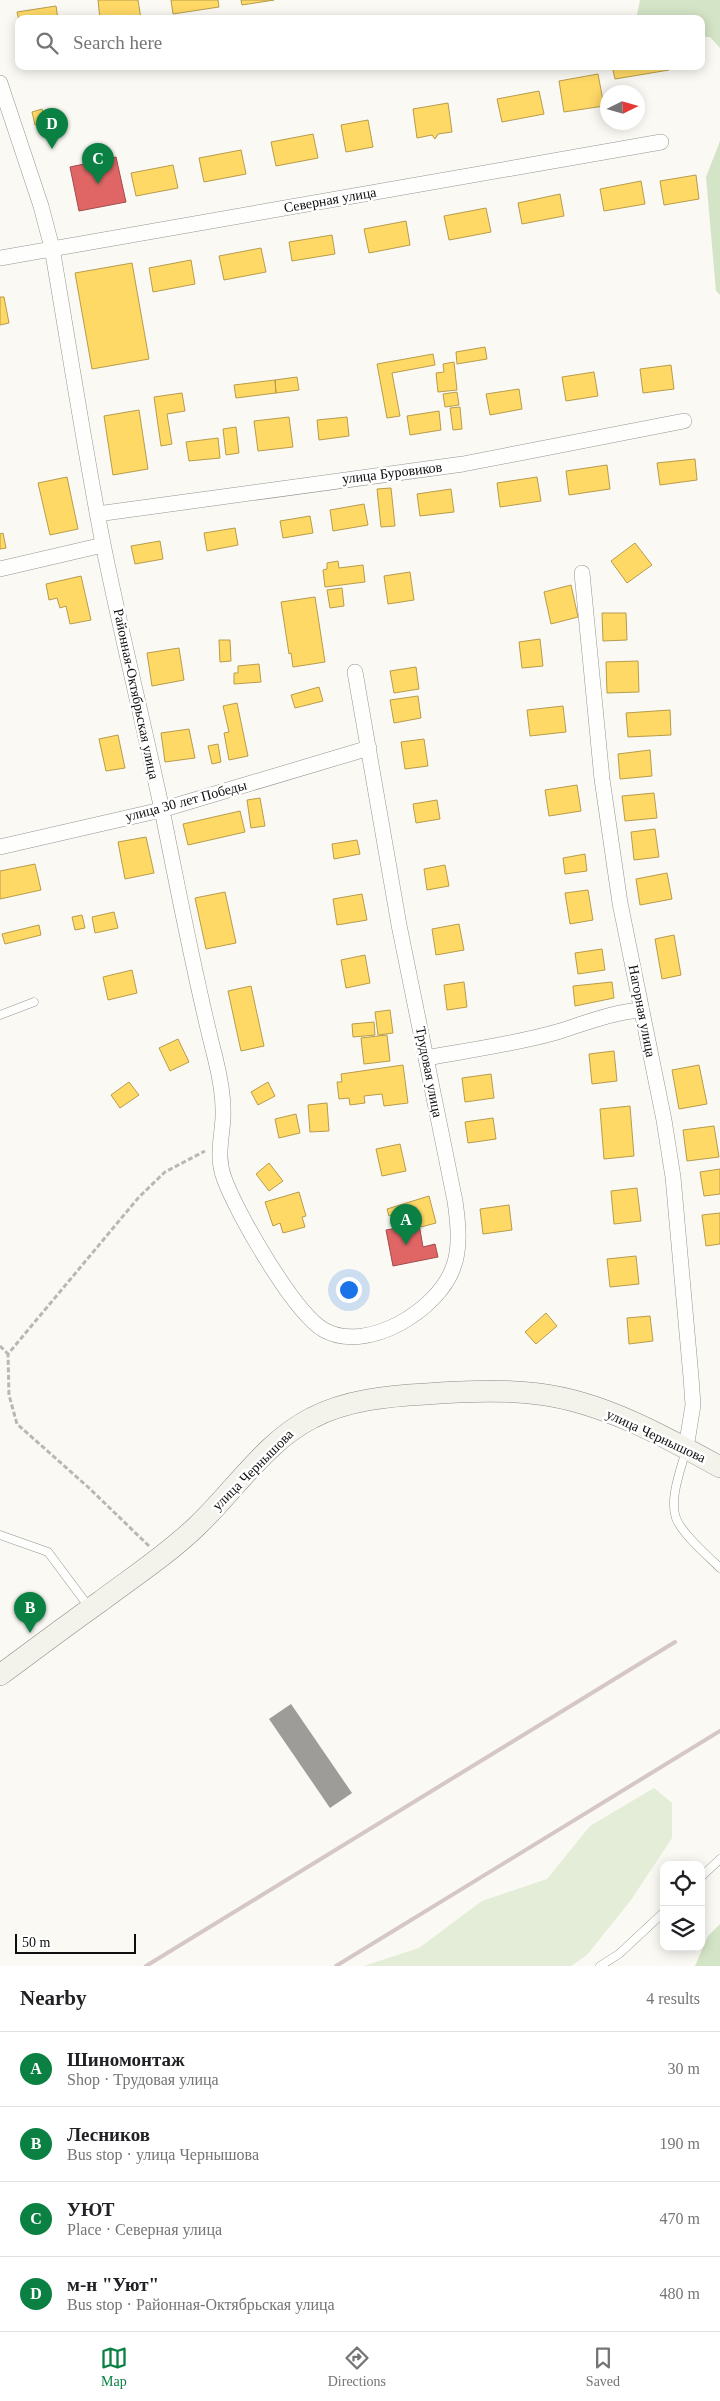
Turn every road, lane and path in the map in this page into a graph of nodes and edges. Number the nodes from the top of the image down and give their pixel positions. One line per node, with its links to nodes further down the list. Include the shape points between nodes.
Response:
1 (0, 83): 3 (street, Районная-Октябрьская улица)
2 (661, 142): 3 (street, Северная улица)
3 (52, 248): 4 (street, Северная улица); 6 (street, Районная-Октябрьская улица)
4 (0, 258)
5 (684, 421): 6 (street, улица Буровиков, via 463,464)
6 (97, 514): 7 (street, Районная-Октябрьская улица)
7 (103, 545): 8 (street); 12 (street, Районная-Октябрьская улица)
8 (0, 569)
9 (582, 573): 15 (street, Нагорная улица, via 602,779 620,903)
10 (355, 672): 11 (street, Трудовая улица)
11 (369, 748): 12 (street, улица 30 лет Победы); 17 (street, Трудовая улица)
12 (161, 810): 13 (street, улица 30 лет Победы); 18 (street, Районная-Октябрьская улица, via 223,1096 224,1116)
13 (0, 847)
14 (34, 1002): 16 (lane)
15 (642, 1010): 17 (street, via 621,1012 518,1041); 22 (street, Нагорная улица, via 673,1177 693,1405)
16 (0, 1015)
17 (426, 1058): 19 (street, Трудовая улица, via 458,1222 455,1260 449,1275 438,1292 413,1314 386,1331 369,1336 340,1336 326,1332 304,1312)
18 (219, 1146): 19 (street, Районная-Октябрьская улица, via 224,1177 235,1201); 21 (path, via 194,1154 165,1172 140,1197)
19 (290, 1293)
20 (0, 1346): 21 (path)
21 (8, 1354): 25 (path, via 8,1395 17,1424)
22 (686, 1448): 23 (main road, улица Чернышова); 25 (main road, улица Чернышова, via 614,1415 541,1394 488,1391 371,1399 313,1417 290,1431 197,1526); 26 (lane, via 675,1491 676,1518)
23 (720, 1467)
24 (0, 1535): 27 (lane, via 48,1552)
25 (160, 1556): 27 (main road, улица Чернышова)
26 (720, 1568)
27 (90, 1608): 28 (main road, улица Чернышова)
28 (0, 1675)
29 (720, 1859): 30 (lane)
30 (705, 1873)
31 (660, 1916): 32 (lane, via 619,1954)
32 (600, 1966)

